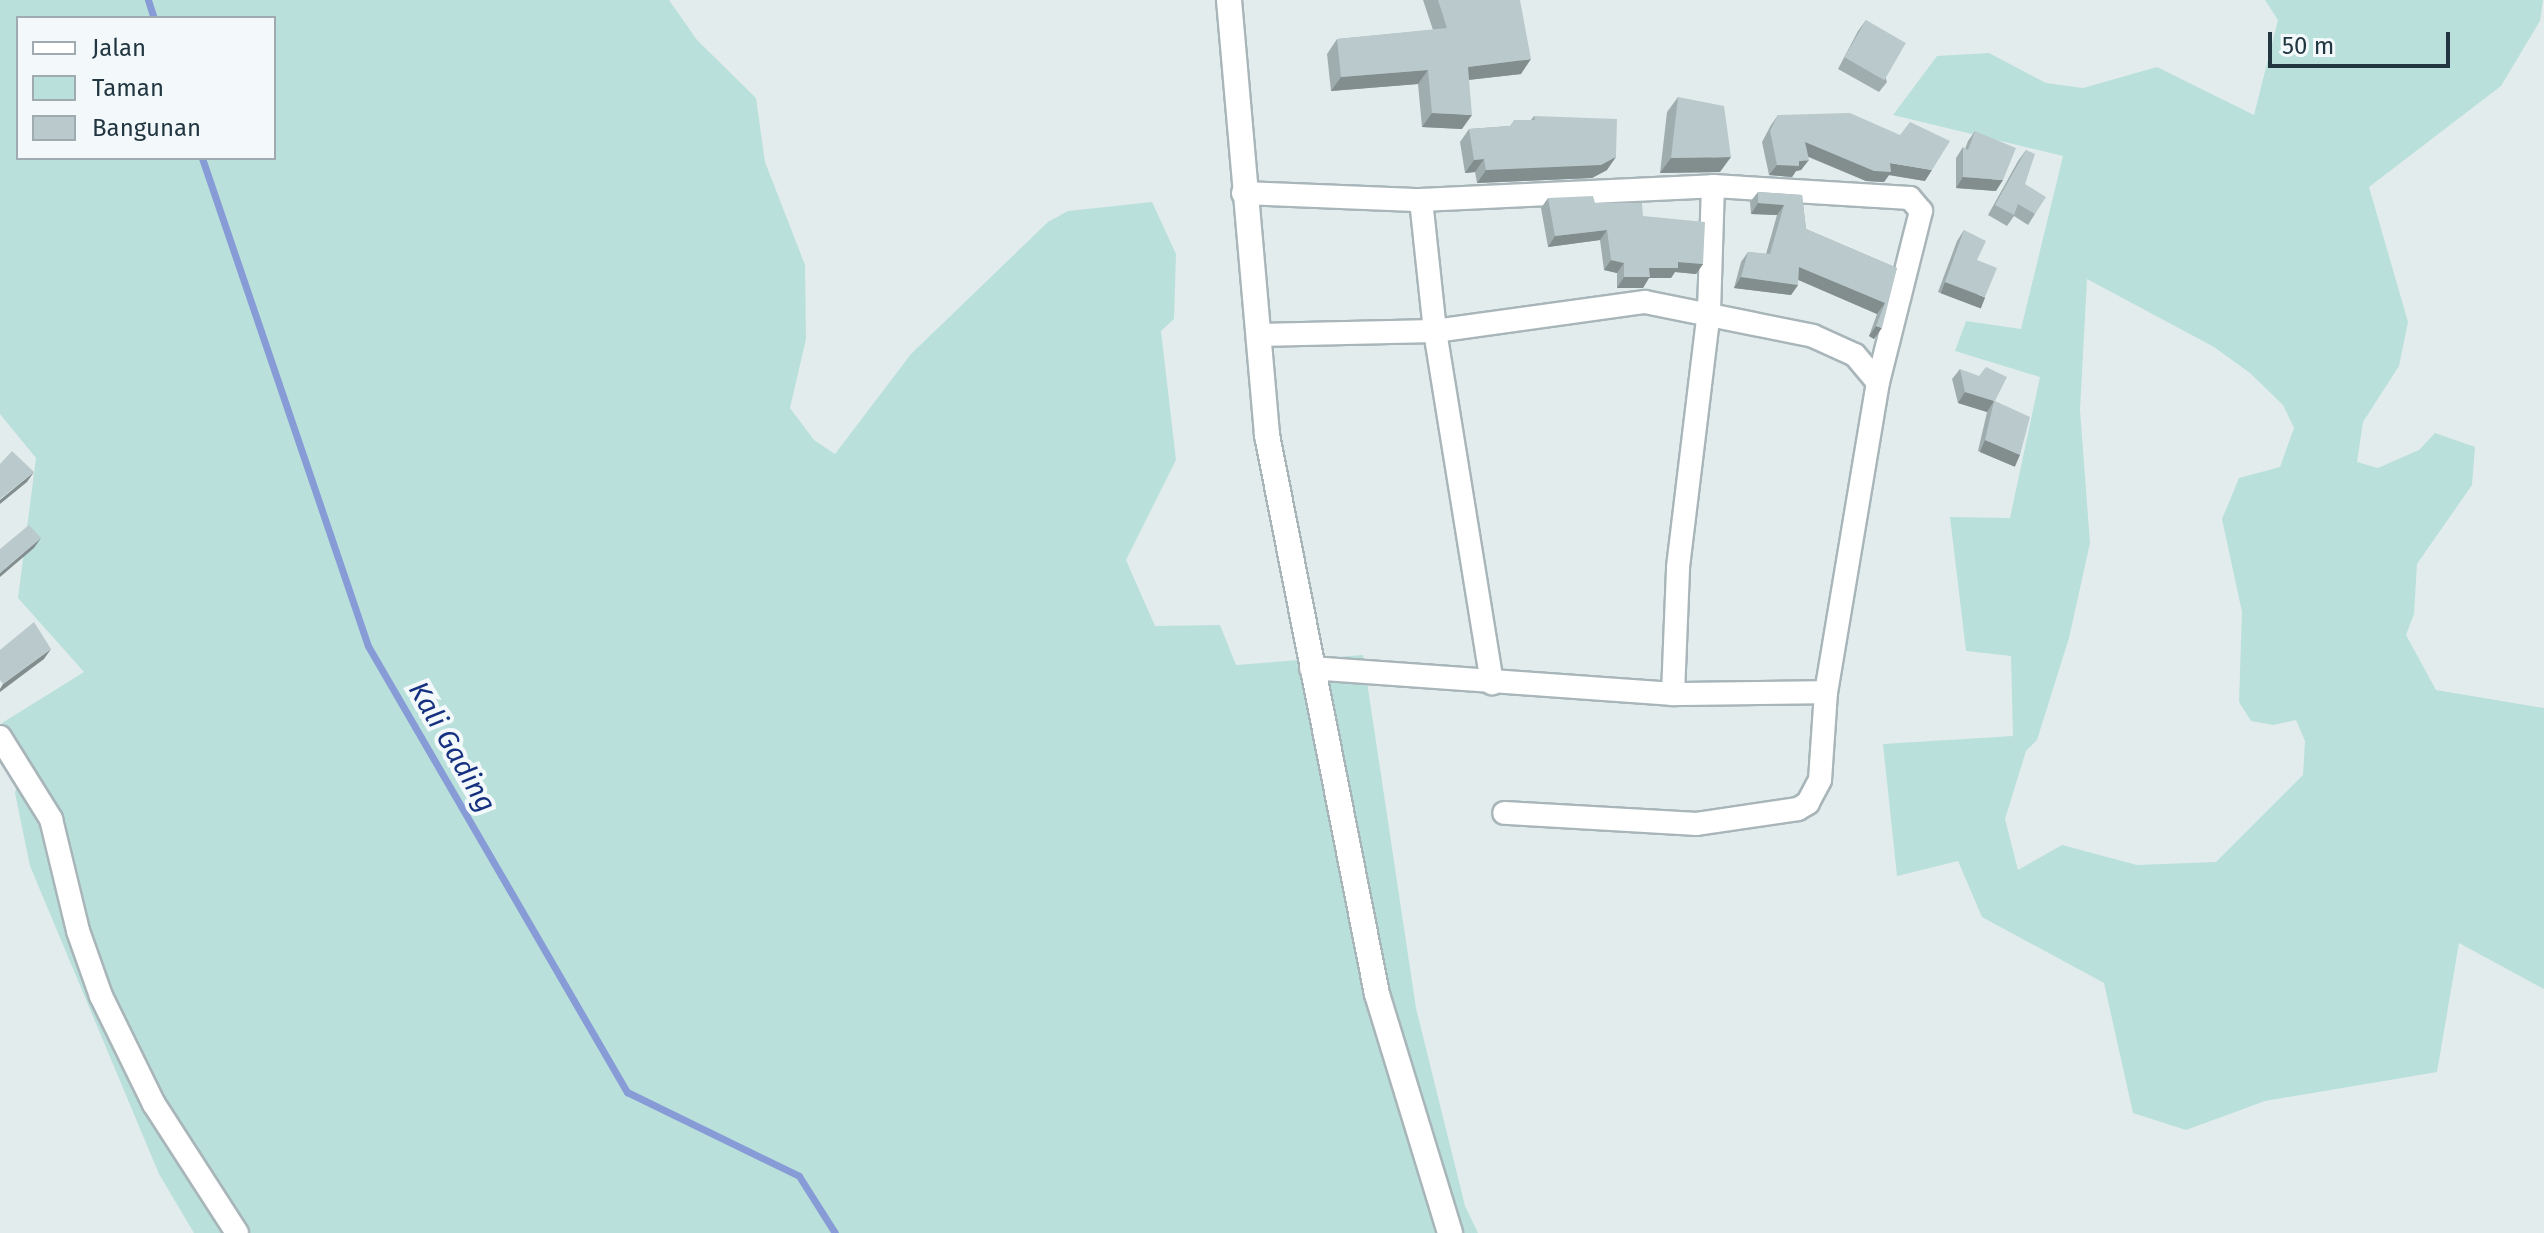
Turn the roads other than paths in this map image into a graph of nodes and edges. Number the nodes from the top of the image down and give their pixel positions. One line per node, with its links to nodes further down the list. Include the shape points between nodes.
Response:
1 (1229, 0): 3 (street)
2 (1713, 186): 4 (street); 5 (street); 8 (street, via 1803,189 1917,202 1921,211)
3 (1243, 193): 4 (street); 7 (street)
4 (1421, 200): 6 (street)
5 (1709, 312): 6 (street, via 1645,302 1605,304); 8 (street, via 1836,345 1870,367); 12 (street, via 1678,567)
6 (1435, 331): 7 (street); 10 (street)
7 (1258, 335): 9 (street, via 1267,435)
8 (1878, 382): 11 (street)
9 (1311, 668): 10 (street); 16 (street, via 1377,994)
10 (1492, 683): 12 (street)
11 (1826, 692): 12 (street); 14 (street, via 1820,780 1808,803 1798,809 1697,824)
12 (1673, 694)
13 (0, 737): 15 (street, via 51,819 78,931 101,996 154,1104)
14 (1504, 813)
15 (237, 1233)
16 (1450, 1233)

